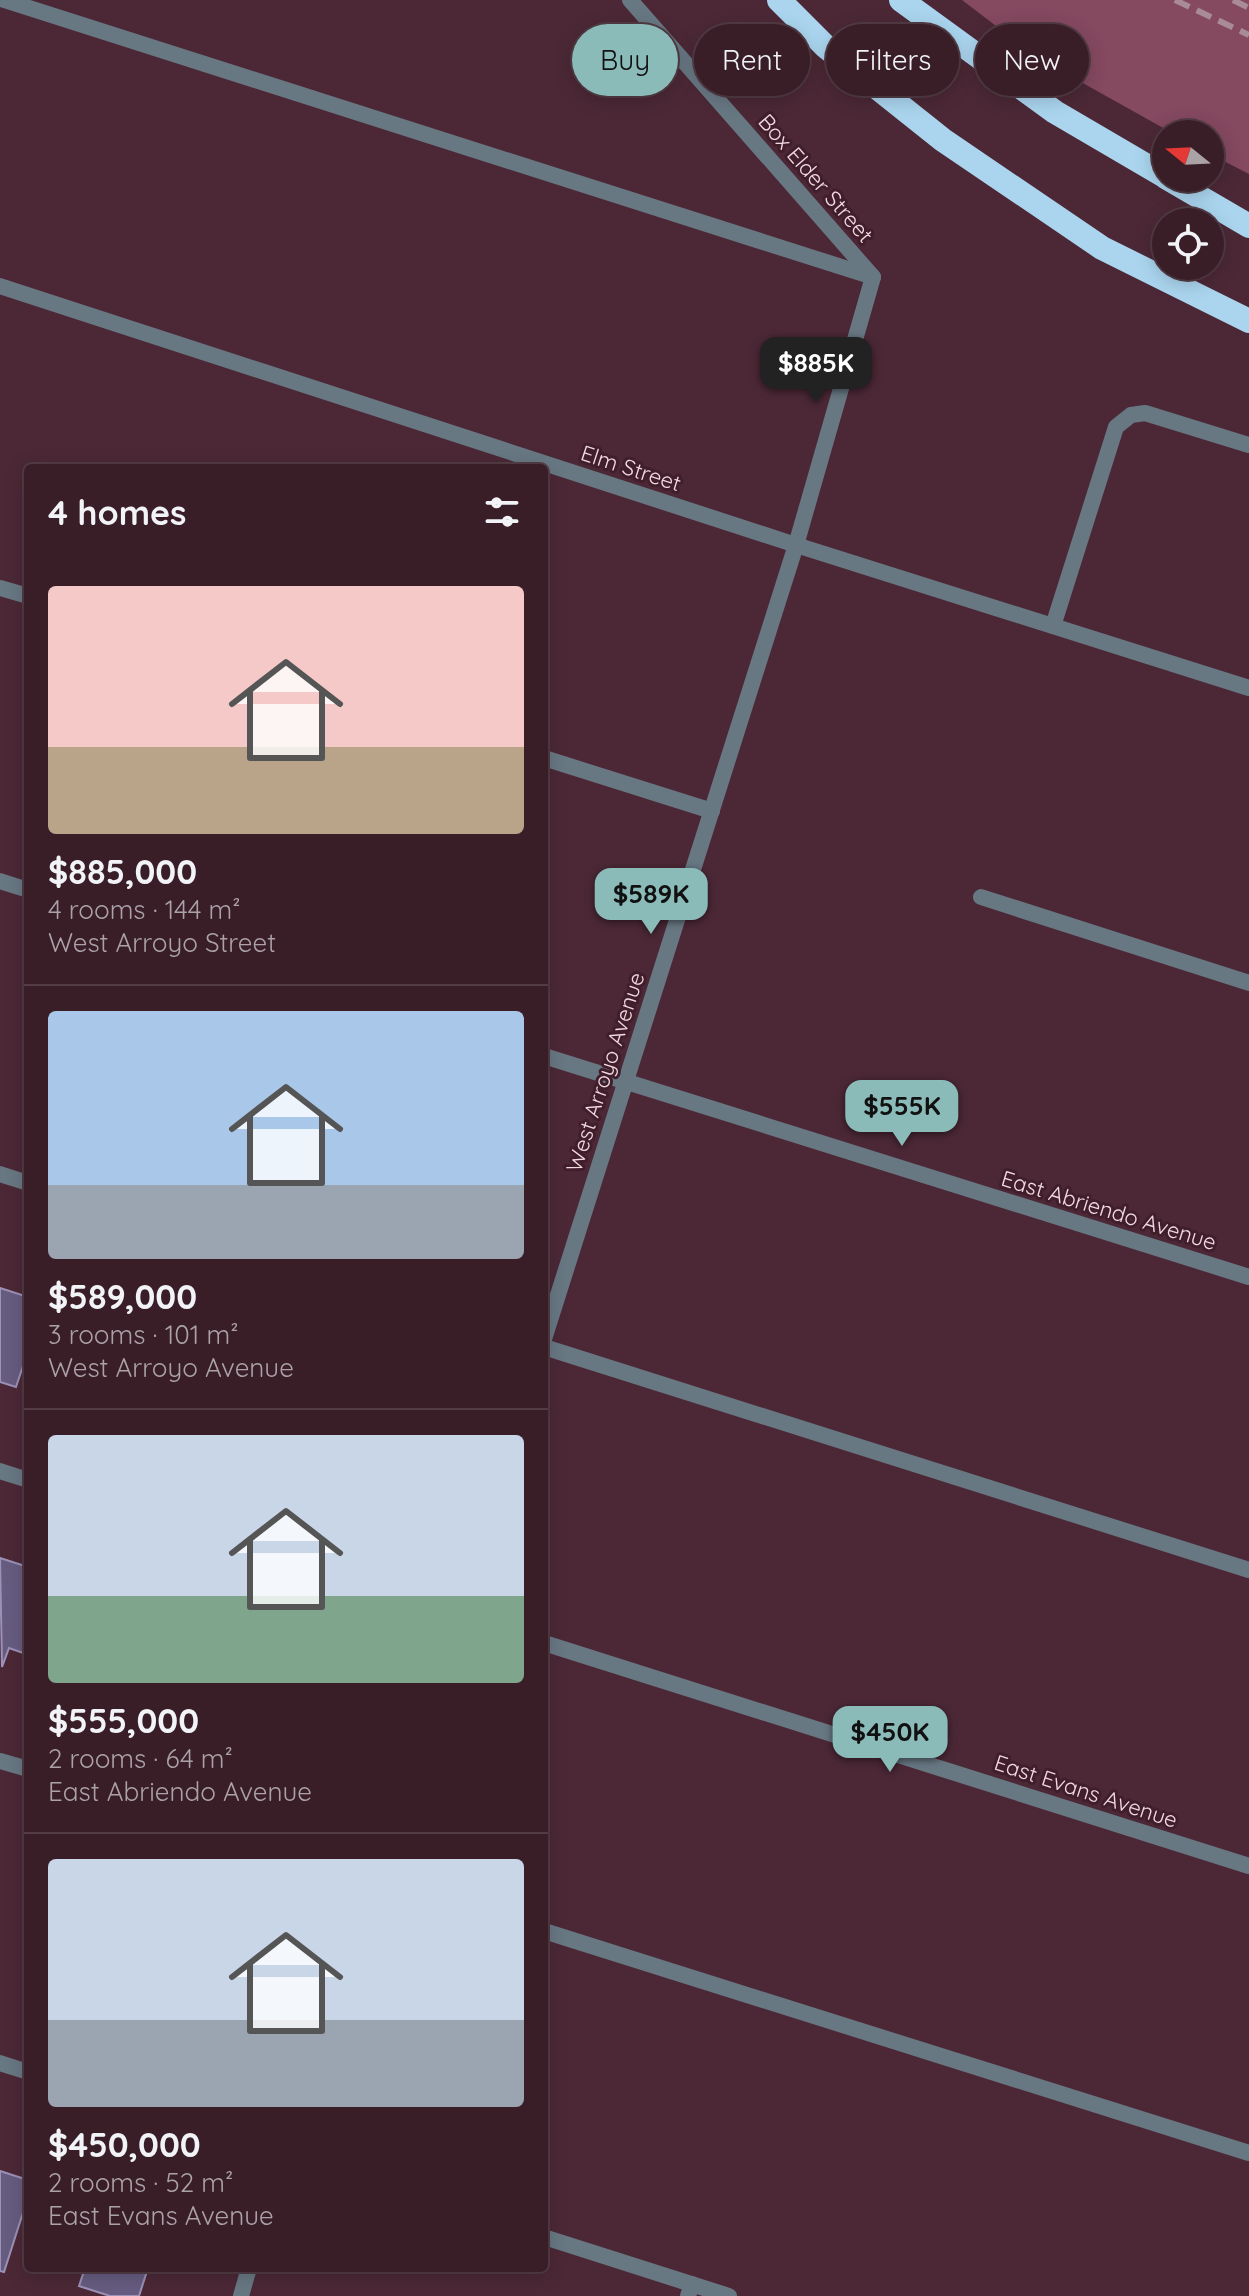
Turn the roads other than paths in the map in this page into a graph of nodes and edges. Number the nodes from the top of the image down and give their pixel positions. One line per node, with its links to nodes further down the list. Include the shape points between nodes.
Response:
1 (4, 0): 8 (street)
2 (630, 0): 8 (street, Box Elder Street)
3 (779, 0): 10 (highway, via 825,46 943,140 1102,248)
4 (901, 0): 5 (highway, via 1055,112)
5 (1152, 169)
6 (1191, 192): 7 (highway)
7 (1249, 226)
8 (873, 277): 14 (street, West Arroyo Avenue)
9 (0, 286): 12 (street, Elm Street)
10 (1249, 321)
11 (1249, 445): 17 (street, via 1145,413 1131,415 1116,427)
12 (547, 464)
13 (548, 464): 14 (street, Elm Street)
14 (796, 545): 17 (street, Elm Street); 20 (street, West Arroyo Avenue)
15 (0, 588): 16 (street)
16 (24, 595)
17 (1053, 626): 18 (street, Elm Street)
18 (1249, 688)
19 (548, 759): 20 (street)
20 (712, 811): 26 (street, West Arroyo Avenue)
21 (0, 881): 22 (street)
22 (24, 889)
23 (981, 897): 24 (street)
24 (1249, 983)
25 (548, 1057): 26 (street, East Abriendo Avenue)
26 (625, 1083): 29 (street, East Abriendo Avenue); 30 (street, West Arroyo Avenue)
27 (0, 1174): 28 (street)
28 (24, 1182)
29 (1249, 1277)
30 (548, 1326)
31 (548, 1348): 34 (street)
32 (0, 1471): 33 (street)
33 (24, 1479)
34 (1249, 1570)
35 (548, 1644): 38 (street, East Evans Avenue)
36 (0, 1761): 37 (street)
37 (24, 1768)
38 (1249, 1866)
39 (548, 1932): 42 (street)
40 (0, 2063): 41 (street)
41 (24, 2071)
42 (1249, 2153)
43 (548, 2238): 45 (street)
44 (248, 2272): 46 (street)
45 (690, 2290): 47 (street)
46 (241, 2296)
47 (729, 2296)

